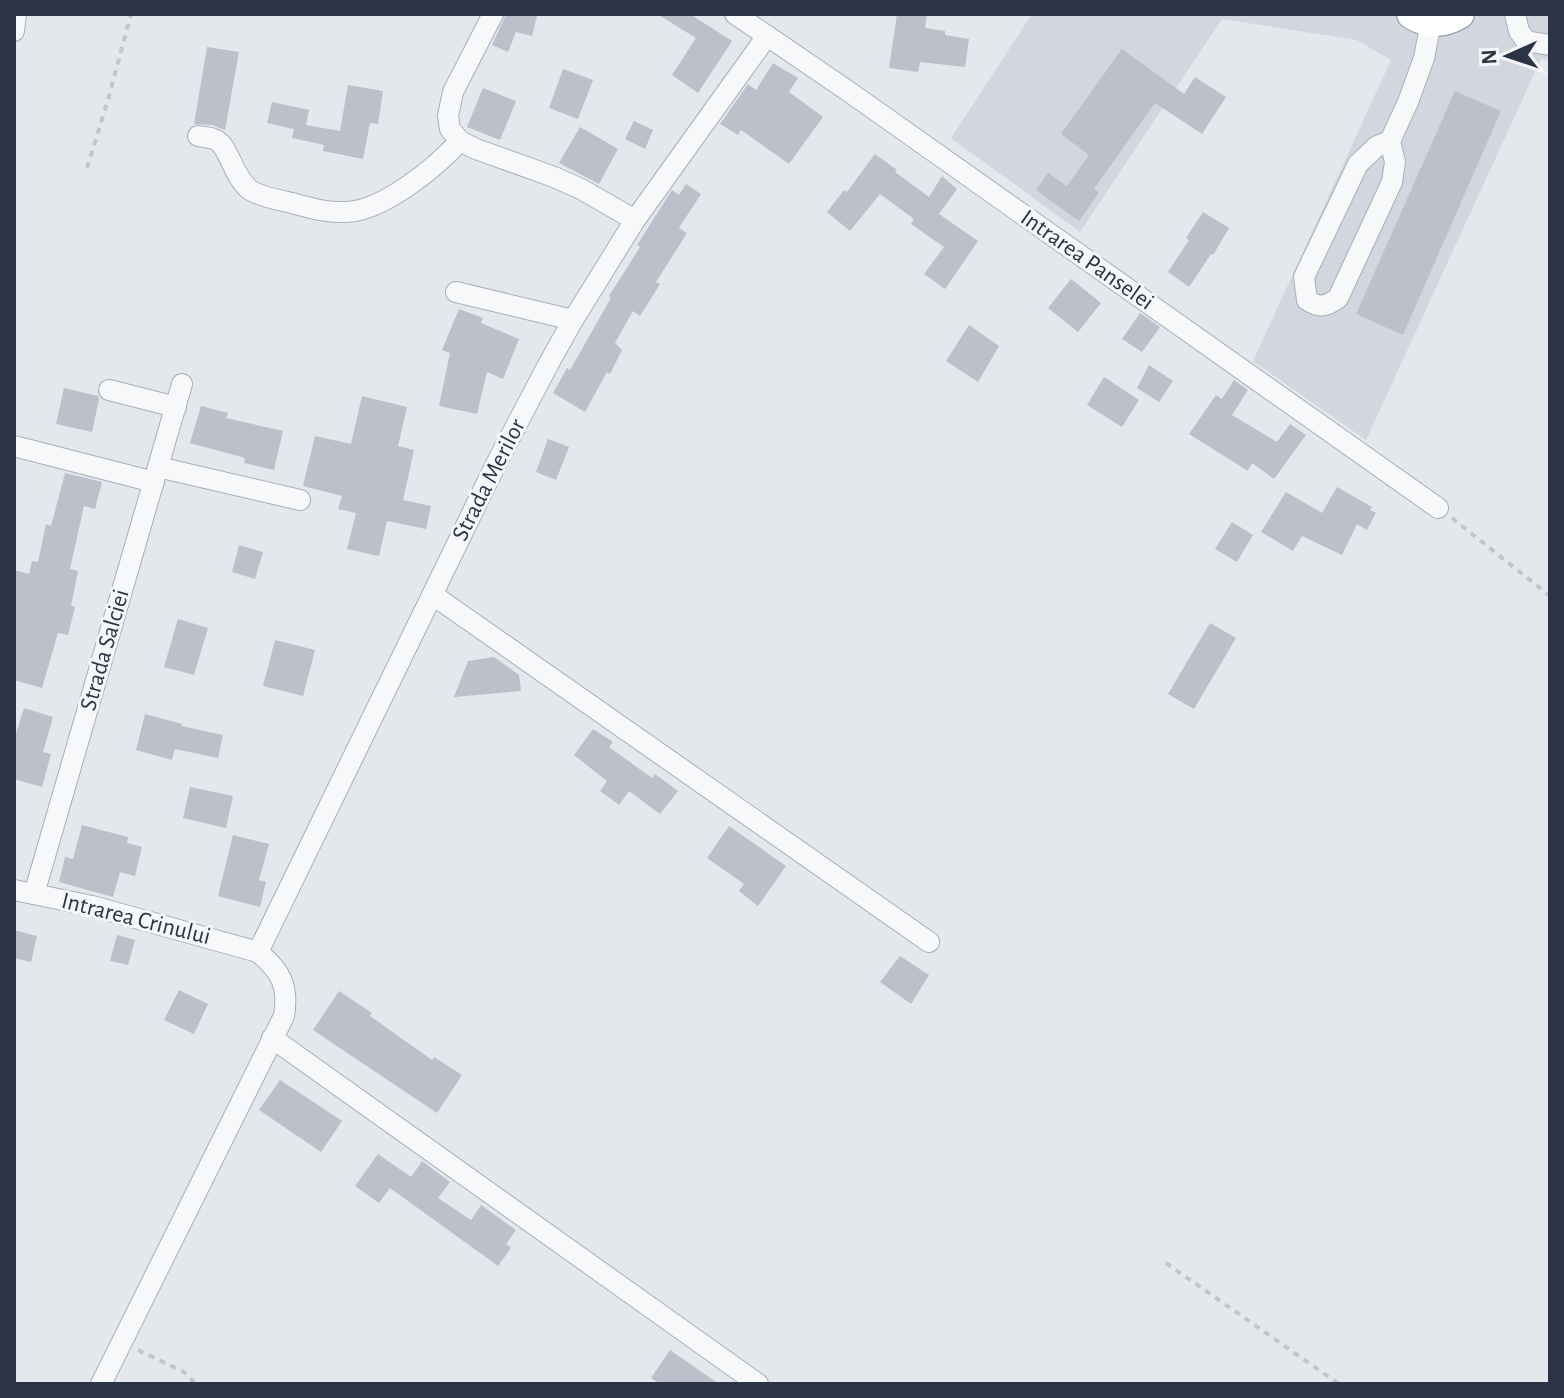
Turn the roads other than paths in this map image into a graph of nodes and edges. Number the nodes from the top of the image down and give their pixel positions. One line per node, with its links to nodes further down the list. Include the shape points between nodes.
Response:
1 (16, 14): 6 (street)
2 (493, 14): 10 (street, via 453,92 448,116)
3 (735, 14): 7 (street, Intrarea Panselei)
4 (1515, 14): 8 (street, via 1526,41)
5 (1434, 17): 11 (street, via 1424,58)
6 (14, 31)
7 (767, 36): 12 (street, Strada Merilor); 21 (street, Intrarea Panselei)
8 (1550, 45)
9 (198, 136): 10 (street, via 218,140 251,191 322,211 349,212 368,209 404,188)
10 (460, 141): 12 (street, via 581,189)
11 (1390, 141): 11 (street, via 1358,164 1304,277 1307,300 1318,307 1338,298 1392,182)
12 (635, 220): 14 (street, Strada Merilor)
13 (456, 292): 14 (street)
14 (573, 320): 22 (street, Strada Merilor)
15 (182, 384): 17 (street, Strada Salciei)
16 (109, 390): 17 (street)
17 (176, 407): 19 (street, Strada Salciei)
18 (14, 446): 19 (street)
19 (156, 474): 20 (street); 23 (street, Strada Salciei)
20 (300, 500)
21 (1438, 508)
22 (433, 595): 24 (street); 25 (street, Strada Merilor)
23 (24, 892): 25 (street, Intrarea Crinului)
24 (929, 942)
25 (258, 952): 26 (street, via 279,973 285,988 284,1016)
26 (272, 1038): 27 (street); 28 (street)
27 (101, 1384)
28 (758, 1384)

